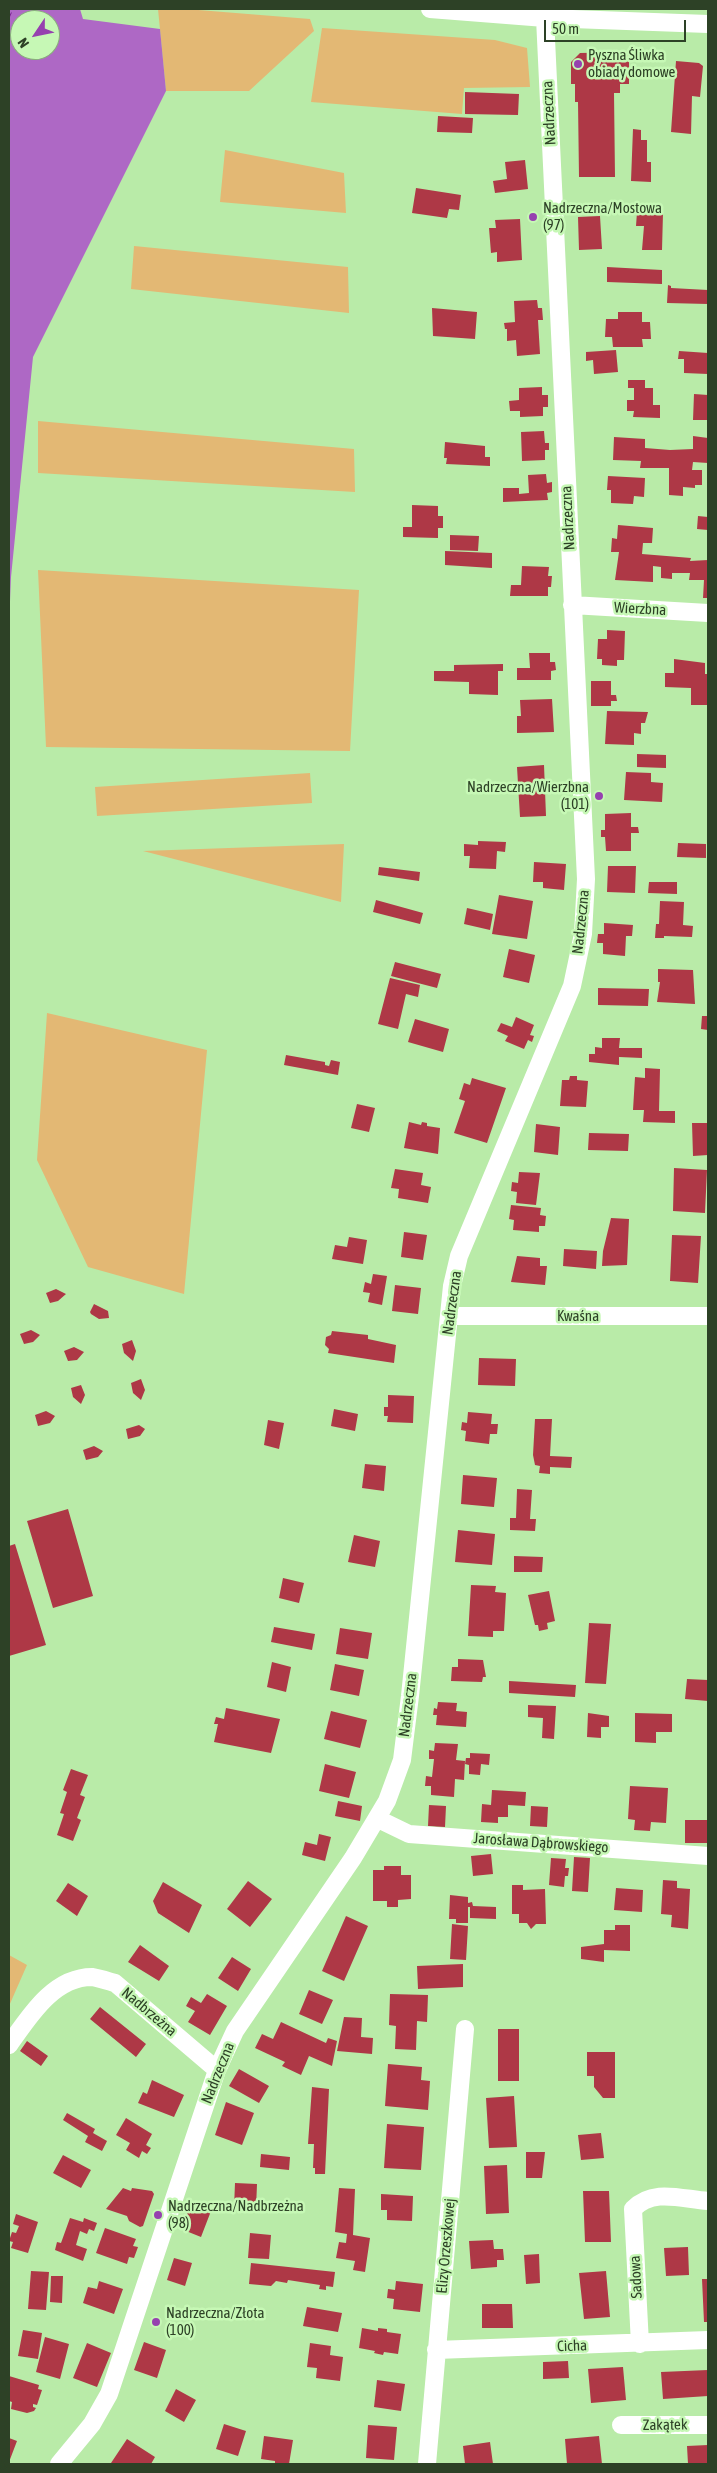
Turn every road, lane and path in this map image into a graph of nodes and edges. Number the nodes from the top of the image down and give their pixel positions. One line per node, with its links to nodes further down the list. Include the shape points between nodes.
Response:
1 (430, 9): 2 (street)
2 (545, 18): 3 (street); 4 (street, Nadrzeczna)
3 (708, 24)
4 (572, 605): 5 (street, Wierzbna); 6 (street, Nadrzeczna, via 586,879 583,934 572,986 459,1256)
5 (708, 612)
6 (449, 1316): 7 (street, Kwaśna); 8 (street, Nadrzeczna, via 402,1760)
7 (708, 1316)
8 (378, 1819): 9 (street, Jarosława Dąbrowskiego, via 409,1834); 12 (street, Nadrzeczna, via 235,2031)
9 (708, 1856)
10 (465, 2029): 16 (street, Elizy Orzeszkowej)
11 (9, 2045): 12 (street, Nadbrzeżna, via 38,2007 59,1987 76,1979 93,1977 115,1983)
12 (218, 2070): 19 (street, Nadrzeczna, via 109,2394 92,2424)
13 (708, 2202): 15 (street, Sadowa, via 654,2196 641,2200 633,2209)
14 (708, 2340): 15 (street, Cicha)
15 (640, 2344): 16 (street, Cicha)
16 (436, 2350): 20 (street, Elizy Orzeszkowej)
17 (708, 2424): 18 (street, Zakątek)
18 (622, 2426)
19 (59, 2464)
20 (427, 2464)

